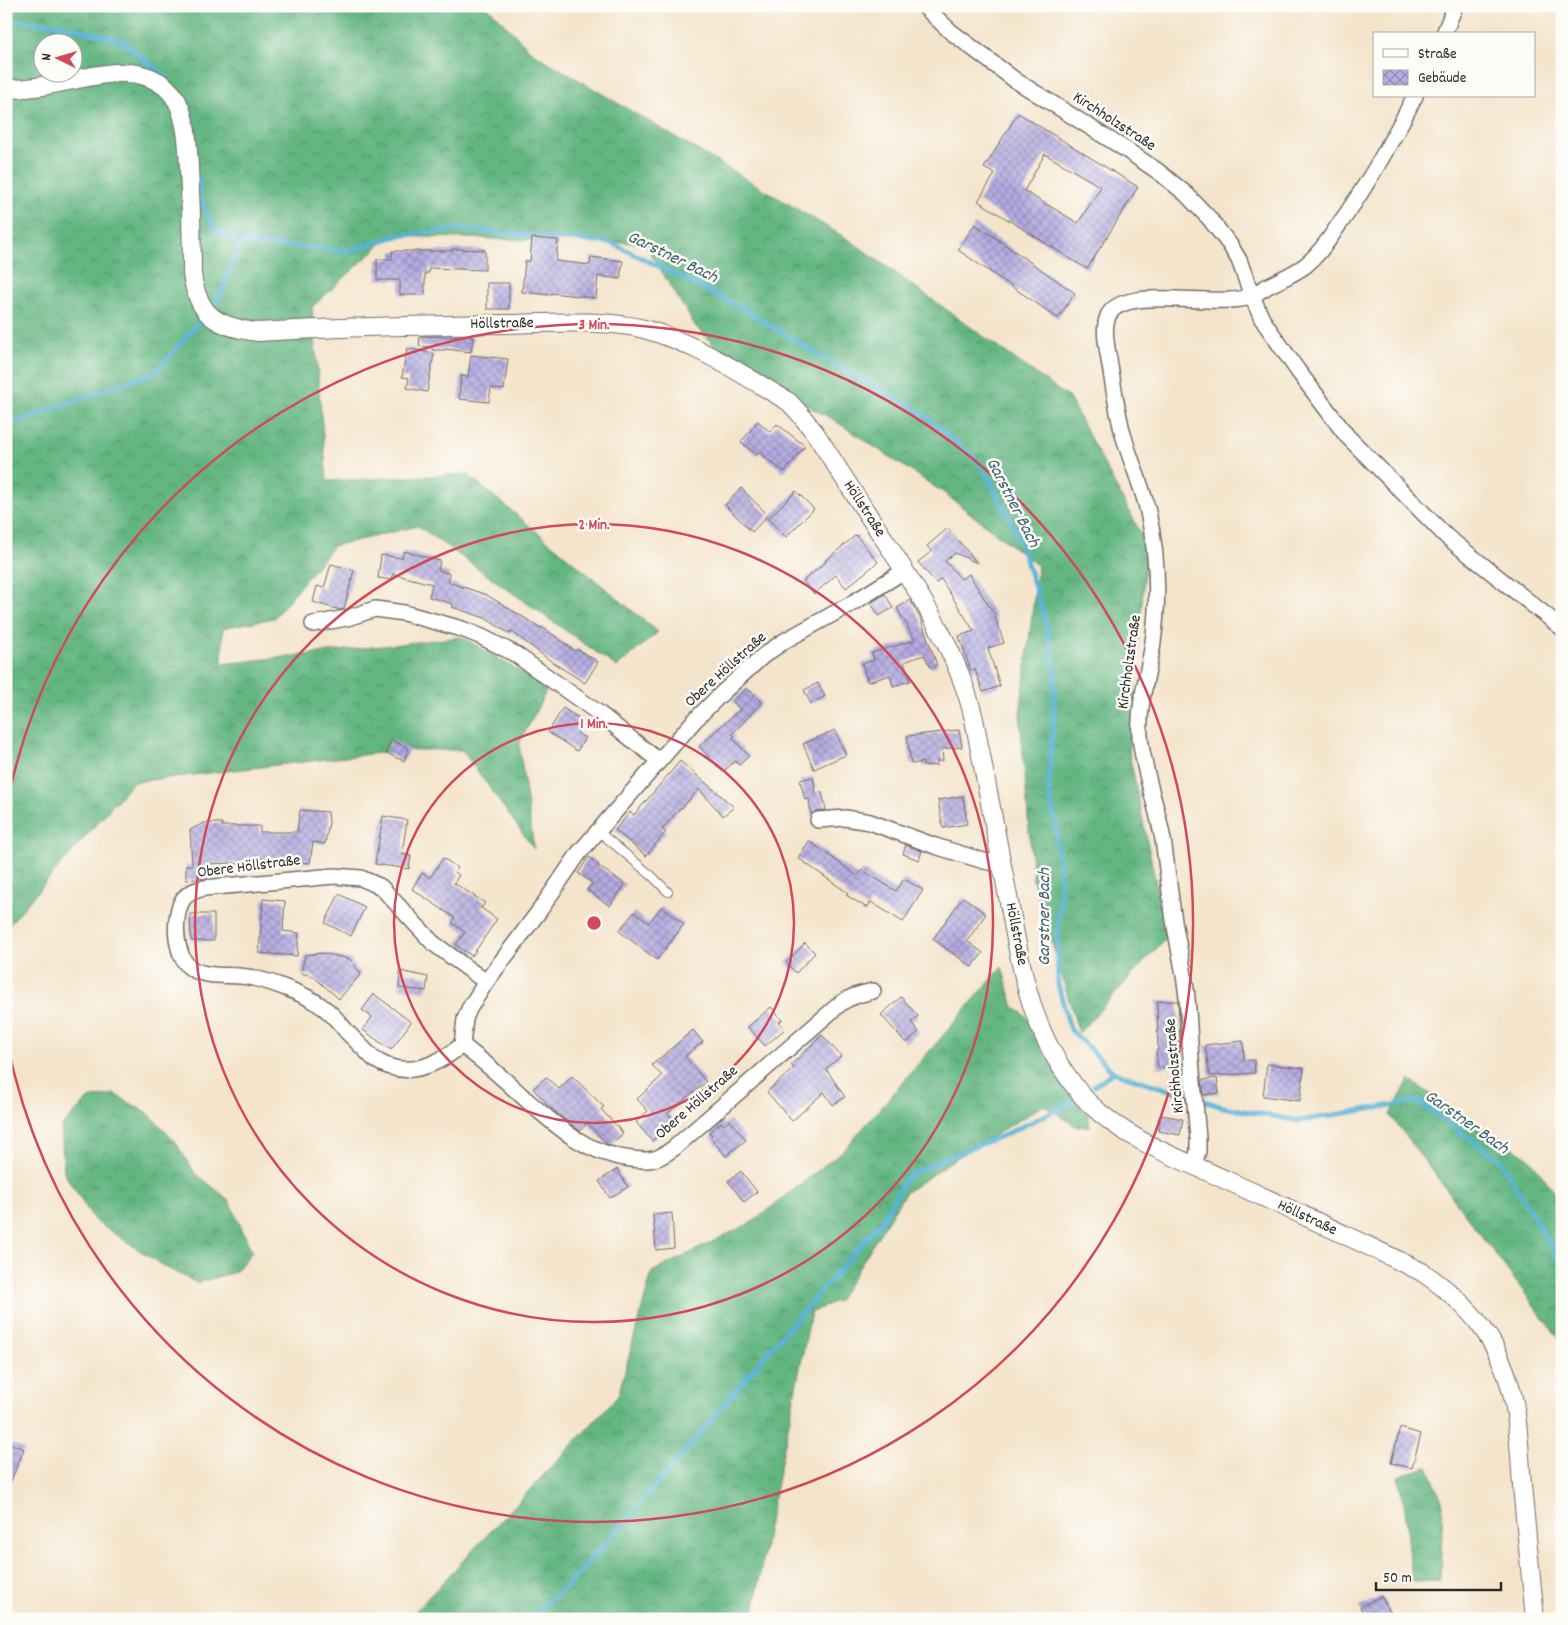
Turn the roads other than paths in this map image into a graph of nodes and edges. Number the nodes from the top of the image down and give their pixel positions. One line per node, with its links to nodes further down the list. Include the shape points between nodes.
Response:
1 (924, 6): 6 (street, Kirchholzstraße, via 950,31 1001,69 1128,151 1186,194 1230,245)
2 (1456, 6): 3 (street)
3 (1445, 32)
4 (6, 90): 7 (street, Höllstraße, via 116,73 148,76 164,86 176,101 187,141 194,288 206,312 226,326 258,332 394,325 587,324 622,325 669,338 703,353 789,402 815,433)
5 (1413, 98): 6 (street, via 1369,179 1325,245 1306,265)
6 (1252, 296): 9 (street, Kirchholzstraße, via 1276,340 1347,436 1447,537); 18 (street, Kirchholzstraße, via 1227,301 1126,301 1112,310 1106,326 1118,412 1144,495 1155,550 1153,644 1140,710 1140,739 1160,821 1186,985 1197,1121 1198,1151)
7 (904, 571): 10 (street, Obere Höllstraße, via 764,655 722,693); 13 (street, Höllstraße, via 938,628 968,693)
8 (313, 624): 10 (street, via 375,609 404,613 462,629 515,654 600,714)
9 (1562, 628)
10 (659, 761): 12 (street, Obere Höllstraße)
11 (818, 820): 13 (street, via 845,818 870,822 984,861)
12 (598, 831): 14 (lane); 15 (street, Obere Höllstraße)
13 (1002, 862): 18 (street, Höllstraße, via 1026,987 1042,1033 1056,1059 1088,1103 1106,1118 1156,1149)
14 (668, 892)
15 (486, 982): 17 (street, Obere Höllstraße, via 468,1009); 17 (street, Obere Höllstraße, via 433,943 381,887 361,878 334,876 204,888 190,893 180,905 178,945 180,954 192,969 210,974 252,977 314,1000 381,1063 399,1069 425,1067 448,1057)
16 (873, 991): 17 (street, Obere Höllstraße, via 857,994 841,1003 674,1148 656,1159 621,1158 588,1147 559,1129)
17 (462, 1045)
18 (1194, 1165): 19 (street, Höllstraße, via 1422,1272 1444,1287 1478,1321 1501,1360 1514,1403)
19 (1535, 1619)

